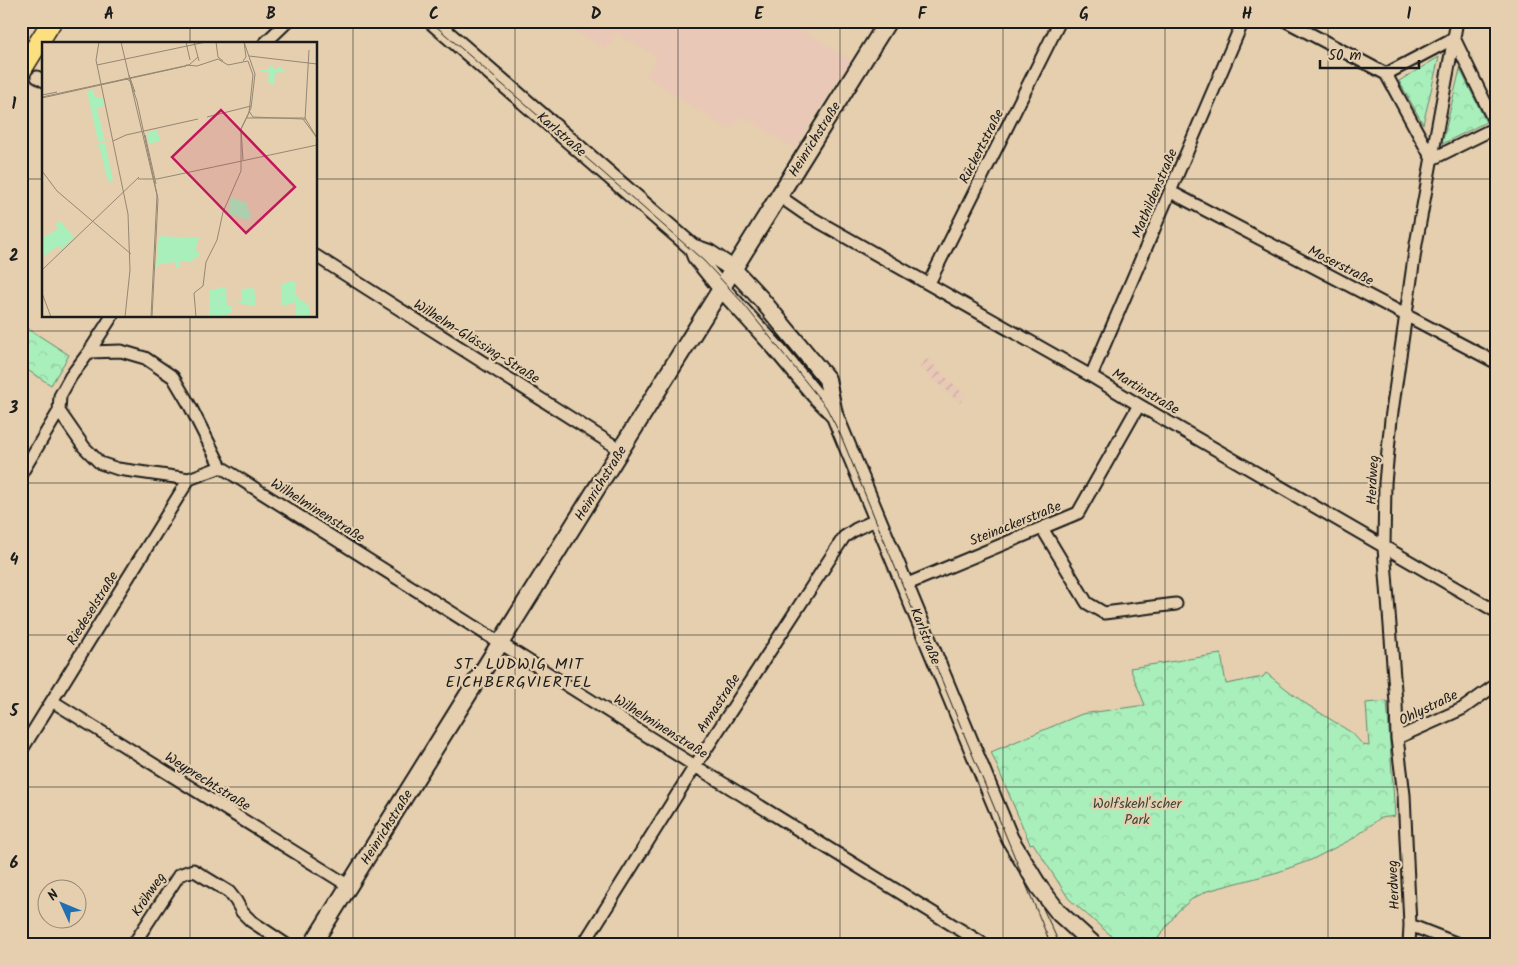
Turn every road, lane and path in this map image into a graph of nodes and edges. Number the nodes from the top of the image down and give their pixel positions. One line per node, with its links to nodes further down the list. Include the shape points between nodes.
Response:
1 (52, 21): 12 (main road)
2 (268, 21): 10 (street)
3 (288, 21): 10 (street)
4 (888, 21): 20 (main road, Heinrichstraße)
5 (1060, 21): 24 (street, Rückertstraße)
6 (1243, 21): 19 (street, Mathildenstraße)
7 (1286, 21): 15 (street)
8 (1457, 21): 11 (street, Herdweg)
9 (439, 23): 21 (main road, Karlstraße)
10 (277, 30): 13 (street)
11 (1454, 38): 15 (street); 17 (street); 18 (street, Herdweg)
12 (45, 42)
13 (266, 42)
14 (42, 52): 16 (main road)
15 (1386, 74): 18 (street)
16 (34, 77)
17 (1497, 127): 18 (street)
18 (1432, 159): 26 (street, Herdweg)
19 (1171, 192): 26 (street, Moserstraße); 30 (street, Mathildenstraße)
20 (778, 196): 23 (main road, Heinrichstraße); 24 (street, Martinstraße)
21 (692, 247): 23 (main road, Karlstraße, via 709,253); 25 (main road, Karlstraße, via 696,257)
22 (318, 257): 34 (street, Wilhelm-Glässing-Straße)
23 (733, 269): 25 (main road, Heinrichstraße); 33 (main road, Karlstraße, via 827,380)
24 (929, 283): 30 (street, Martinstraße)
25 (721, 288): 33 (main road, Karlstraße); 34 (main road, Heinrichstraße)
26 (1405, 315): 29 (street, Moserstraße); 40 (street, Herdweg, via 1385,483)
27 (111, 318): 28 (street)
28 (89, 352): 32 (street, via 62,390); 35 (street, via 121,351 145,358 173,377)
29 (1497, 363)
30 (1091, 376): 31 (street, Martinstraße)
31 (1139, 405): 39 (street, Steinackerstraße, via 1078,513); 40 (street, Martinstraße)
32 (59, 411): 36 (street); 37 (street, via 84,447 100,463 118,469)
33 (834, 414): 38 (main road, Karlstraße)
34 (621, 450): 44 (main road, Heinrichstraße)
35 (221, 467): 37 (street); 44 (street, Wilhelminenstraße)
36 (21, 474)
37 (189, 479): 46 (street, Riedeselstraße)
38 (878, 519): 41 (main road, Karlstraße); 49 (street, Annastraße, via 844,537)
39 (1042, 528): 41 (street, Steinackerstraße); 42 (street, via 1087,603 1104,612)
40 (1384, 548): 43 (street, Martinstraße); 47 (street, Herdweg)
41 (905, 585): 57 (main road, Karlstraße, via 1008,836 1059,913)
42 (1176, 604)
43 (1497, 612)
44 (501, 644): 49 (street, Wilhelminenstraße); 50 (main road, Heinrichstraße)
45 (1497, 684): 47 (street, Ohlystraße, via 1462,709)
46 (52, 701): 48 (street, Riedeselstraße); 50 (street, Weyprechtstraße)
47 (1397, 738): 51 (street, Herdweg, via 1404,795)
48 (21, 752)
49 (695, 766): 55 (street, Annastraße); 56 (street, Wilhelminenstraße)
50 (349, 886): 54 (main road, Heinrichstraße)
51 (1410, 925): 58 (street, Herdweg); 59 (street)
52 (133, 945): 53 (street, Kröhweg, via 179,875 193,870 229,892 251,921)
53 (288, 945)
54 (312, 945)
55 (583, 945)
56 (985, 945)
57 (1094, 945)
58 (1409, 945)
59 (1461, 945)

